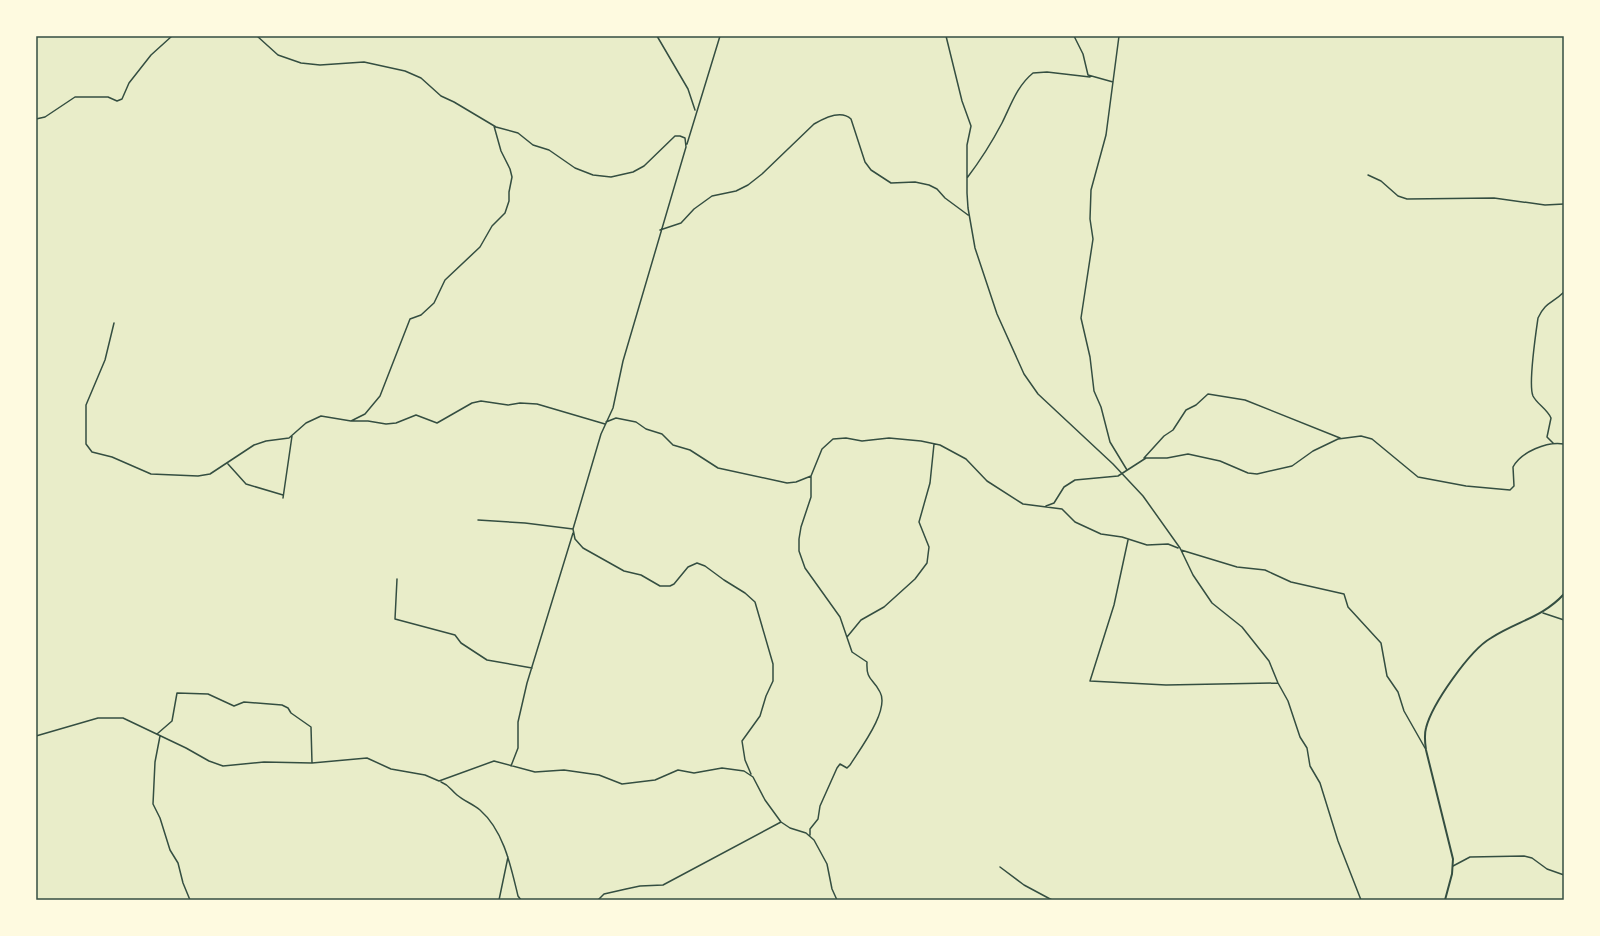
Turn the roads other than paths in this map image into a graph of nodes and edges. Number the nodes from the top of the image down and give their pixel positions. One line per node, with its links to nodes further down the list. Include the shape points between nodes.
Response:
1 (172, 36): 11 (street, via 144,63 120,100 108,97 75,97 45,117)
2 (257, 36): 12 (street, via 278,55 301,63 320,65 364,62 405,71 421,78 441,96)
3 (657, 36): 10 (street, via 688,89)
4 (720, 36): 10 (street)
5 (946, 36): 15 (street, via 971,126 967,145)
6 (1074, 36): 8 (street)
7 (1119, 36): 9 (street)
8 (1090, 77): 9 (street); 15 (street, via 1040,71 1028,77 1013,98 983,156)
9 (1113, 82): 30 (street, via 1106,135 1091,190 1090,219 1093,239 1082,318 1094,392 1101,407 1110,442)
10 (696, 112): 13 (street)
11 (36, 119)
12 (494, 126): 13 (street, via 518,133 533,145 552,151 578,170 603,176 619,176 639,170 675,136 684,137); 21 (street, via 512,177 510,201 505,213 492,226 480,247 445,280 430,307 420,315 410,318 380,396 364,414)
13 (686, 146): 18 (street)
14 (1368, 175): 16 (street, via 1381,180 1398,196 1407,199 1494,198 1545,205)
15 (967, 178): 17 (street)
16 (1564, 204)
17 (969, 216): 18 (street, via 929,185 915,182 891,183 872,170 865,162 852,122 848,116 842,114 827,117 814,124 748,185 736,191 712,196 680,223); 31 (street, via 977,254 997,314 1028,381 1043,399)
18 (660, 230): 22 (street, via 623,361 613,408)
19 (1564, 292): 25 (street, via 1546,304 1541,312 1537,325 1533,369 1532,391 1537,402 1551,418 1548,437)
20 (114, 323): 29 (street, via 105,360 86,405 86,444 89,450 159,476 207,475)
21 (351, 421): 22 (street, via 390,424 413,415 437,423 472,403 481,401 508,405 537,404 578,418); 23 (street, via 319,416 306,423)
22 (605, 423): 32 (street, via 616,418 636,422 646,429 662,434 673,445 690,450 706,462 725,471 787,483); 37 (street)
23 (292, 436): 29 (street, via 258,443); 33 (street)
24 (1341, 438): 25 (street, via 1368,437 1420,478 1510,490 1514,488 1512,470 1517,462 1526,453); 28 (street, via 1312,450 1296,464 1257,474 1248,473 1220,461 1188,454); 28 (street, via 1245,400 1208,394 1186,410 1173,430)
25 (1553, 443): 27 (street)
26 (934, 444): 32 (street, via 889,438 862,441 832,439 822,450); 35 (street, via 962,456 987,481 1023,504); 44 (street, via 930,483 919,522 929,547 927,563 915,579 884,607 861,620)
27 (1564, 444)
28 (1143, 459): 30 (street)
29 (228, 464): 33 (street, via 246,484)
30 (1127, 470): 31 (street)
31 (1122, 474): 35 (street, via 1114,478 1075,480 1064,487 1054,503); 39 (street, via 1142,496)
32 (810, 476): 44 (street, via 811,497 801,527 799,551 805,568 840,617)
33 (283, 495): 34 (street)
34 (283, 498)
35 (1045, 507): 38 (street, via 1065,510 1075,522 1095,532)
36 (478, 520): 37 (street, via 525,523)
37 (574, 531): 45 (street); 53 (street, via 578,544 589,552 624,571 641,575 660,586 674,584 688,567 697,563 756,602 774,673 760,716 742,741 745,760)
38 (1128, 540): 39 (street, via 1150,546 1171,544); 46 (street, via 1114,605 1090,681 1166,685)
39 (1180, 549): 46 (street, via 1193,575 1212,603 1242,627 1265,655); 50 (street, via 1237,567 1264,570 1291,582 1344,594 1348,607 1381,643 1388,676)
40 (397, 579): 45 (street, via 396,620 455,635 461,643 489,661)
41 (1564, 594): 42 (street)
42 (1543, 613): 43 (street); 50 (street, via 1500,632 1476,649 1437,704 1429,720 1425,736)
43 (1564, 620)
44 (847, 637): 56 (street, via 852,652 867,662 867,677 880,692 883,706 849,767 840,764 837,768 820,806 818,819 810,829)
45 (532, 668): 52 (street, via 518,722 518,748)
46 (1278, 683): 67 (street, via 1307,748 1311,768 1320,783 1338,841)
47 (157, 734): 48 (street, via 116,717 83,722); 49 (street); 51 (street, via 172,721 177,693 208,694 234,706 244,702 282,705 311,727)
48 (36, 736)
49 (160, 736): 51 (street, via 223,766 264,762); 61 (street, via 153,804 170,850 178,863)
50 (1426, 750): 58 (street, via 1452,850)
51 (312, 763): 54 (street, via 369,758 391,769 425,775)
52 (511, 766): 53 (street, via 535,772 564,770 592,774 622,784 655,780 678,770 698,773 728,768); 54 (street, via 497,761 489,762)
53 (751, 774): 55 (street)
54 (439, 781): 57 (street, via 450,786 456,794 485,815 496,829)
55 (781, 822): 56 (street); 64 (street, via 663,885 640,886 604,894)
56 (810, 835): 65 (street, via 826,864)
57 (508, 857): 62 (street); 63 (street)
58 (1453, 866): 60 (street, via 1470,857 1524,856); 68 (street)
59 (1000, 868): 66 (street)
60 (1564, 875)
61 (190, 900)
62 (499, 900)
63 (521, 900)
64 (598, 900)
65 (837, 900)
66 (1052, 900)
67 (1361, 900)
68 (1445, 900)

